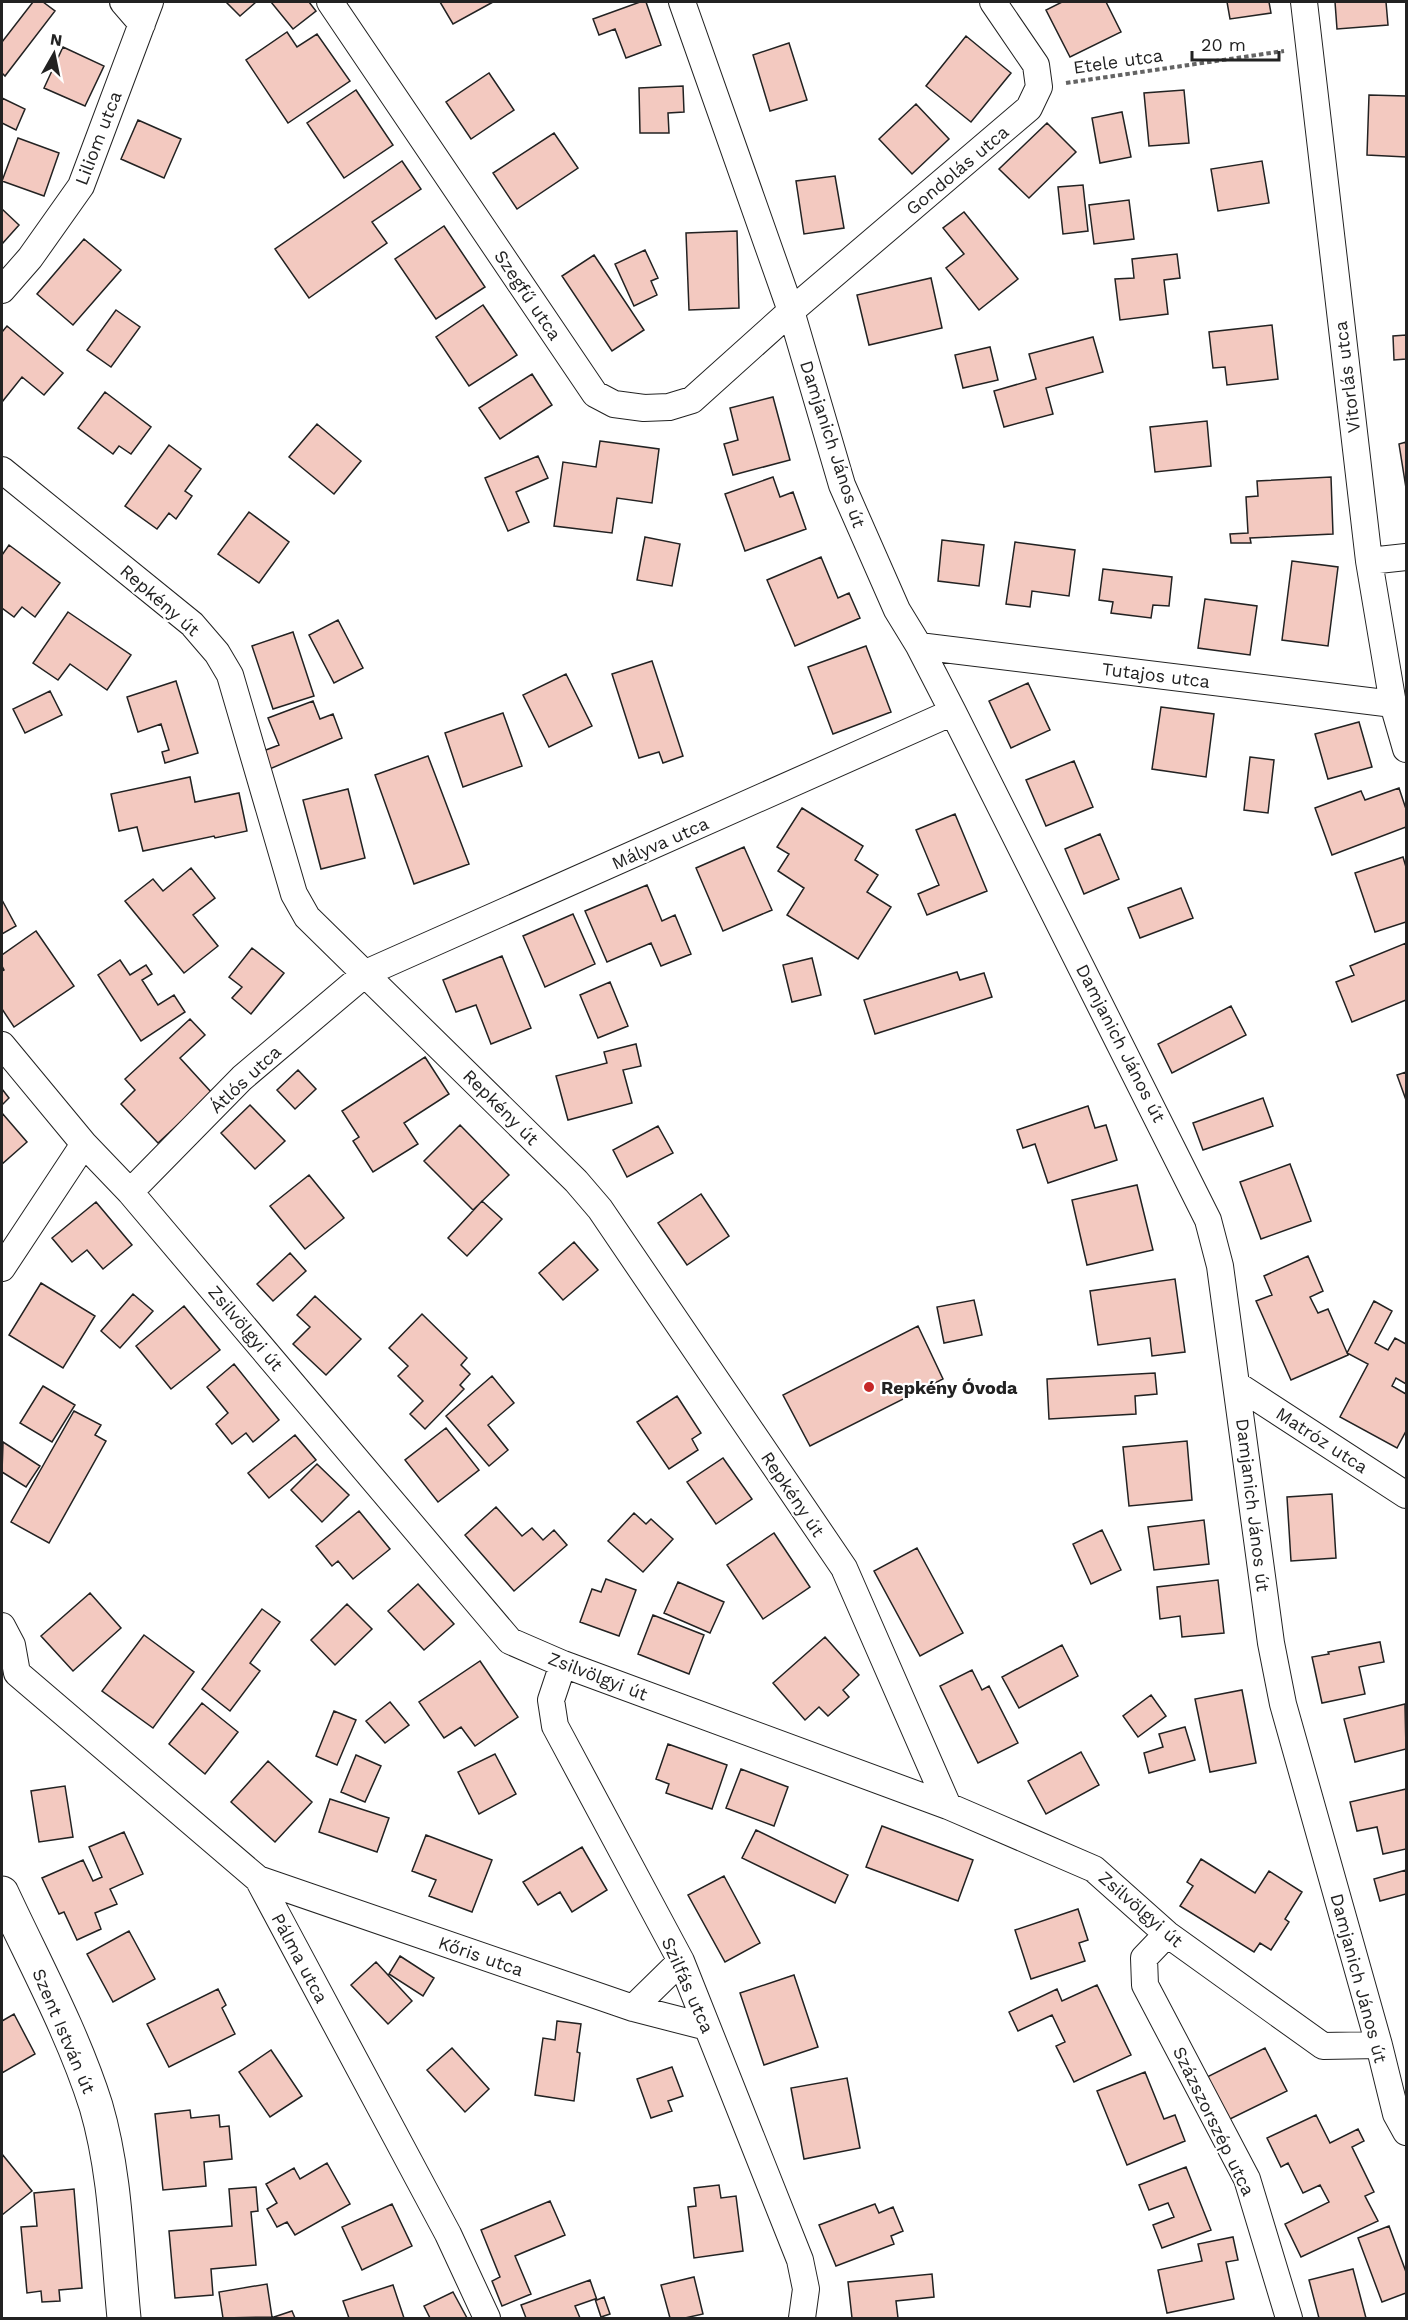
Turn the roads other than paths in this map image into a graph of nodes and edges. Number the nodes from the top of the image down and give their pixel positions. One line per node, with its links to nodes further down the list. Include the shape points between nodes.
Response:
1 (123, 2): 6 (street)
2 (330, 2): 8 (street, Szegfű utca, via 595,394 614,404 644,408 669,408 692,400)
3 (682, 2): 8 (street, Damjanich János út)
4 (993, 2): 8 (street, Gondolás utca, via 1035,65 1039,87 1029,108)
5 (1304, 2): 11 (street, Vitorlás utca)
6 (146, 13): 7 (street, Liliom utca, via 81,186)
7 (2, 290)
8 (791, 311): 12 (street, Damjanich János út, via 842,485 897,610)
9 (2, 470): 16 (street, Repkény út, via 192,624 217,653 230,675 294,894 308,917)
10 (1407, 557): 11 (street)
11 (1369, 561): 13 (street, Vitorlás utca)
12 (919, 646): 13 (street, Tutajos utca); 14 (street, Damjanich János út)
13 (1393, 704): 15 (street, Vitorlás utca)
14 (953, 712): 16 (street, Mályva utca); 21 (street, Damjanich János út, via 1208,1220 1220,1266)
15 (1407, 749)
16 (366, 973): 19 (street, Átlós utca, via 242,1078); 26 (street, Repkény út, via 576,1181 621,1238 844,1568)
17 (2, 1045): 18 (street, Zsilvölgyi út)
18 (84, 1144): 19 (street, Zsilvölgyi út); 20 (street)
19 (130, 1192): 24 (street, Zsilvölgyi út, via 510,1641)
20 (2, 1268)
21 (1237, 1385): 22 (street, Matróz utca); 33 (street, Damjanich János út, via 1271,1643 1283,1704)
22 (1407, 1495)
23 (2, 1626): 25 (street, Pálma utca, via 12,1645)
24 (563, 1664): 26 (street, Zsilvölgyi út); 30 (street, Szilfás utca, via 551,1700 555,1726)
25 (9, 1679): 27 (street, Pálma utca)
26 (948, 1806): 29 (street, Zsilvölgyi út, via 1094,1869)
27 (258, 1879): 31 (street, Kőris utca); 36 (street, Pálma utca, via 448,2234)
28 (2, 1893): 35 (street, Szent István út, via 82,2065 96,2107 111,2184)
29 (1167, 1934): 33 (street, Zsilvölgyi út, via 1323,2046); 38 (street, Százszorszép utca, via 1144,1958 1145,1985 1247,2179)
30 (681, 1961): 31 (street); 32 (street, Szilfás utca)
31 (633, 2008): 32 (street, Kőris utca)
32 (707, 2027): 37 (street, Szilfás utca, via 800,2260 806,2289)
33 (1379, 2045): 34 (street, Damjanich János út, via 1396,2114)
34 (1407, 2132)
35 (124, 2319)
36 (487, 2319)
37 (802, 2319)
38 (1289, 2319)

